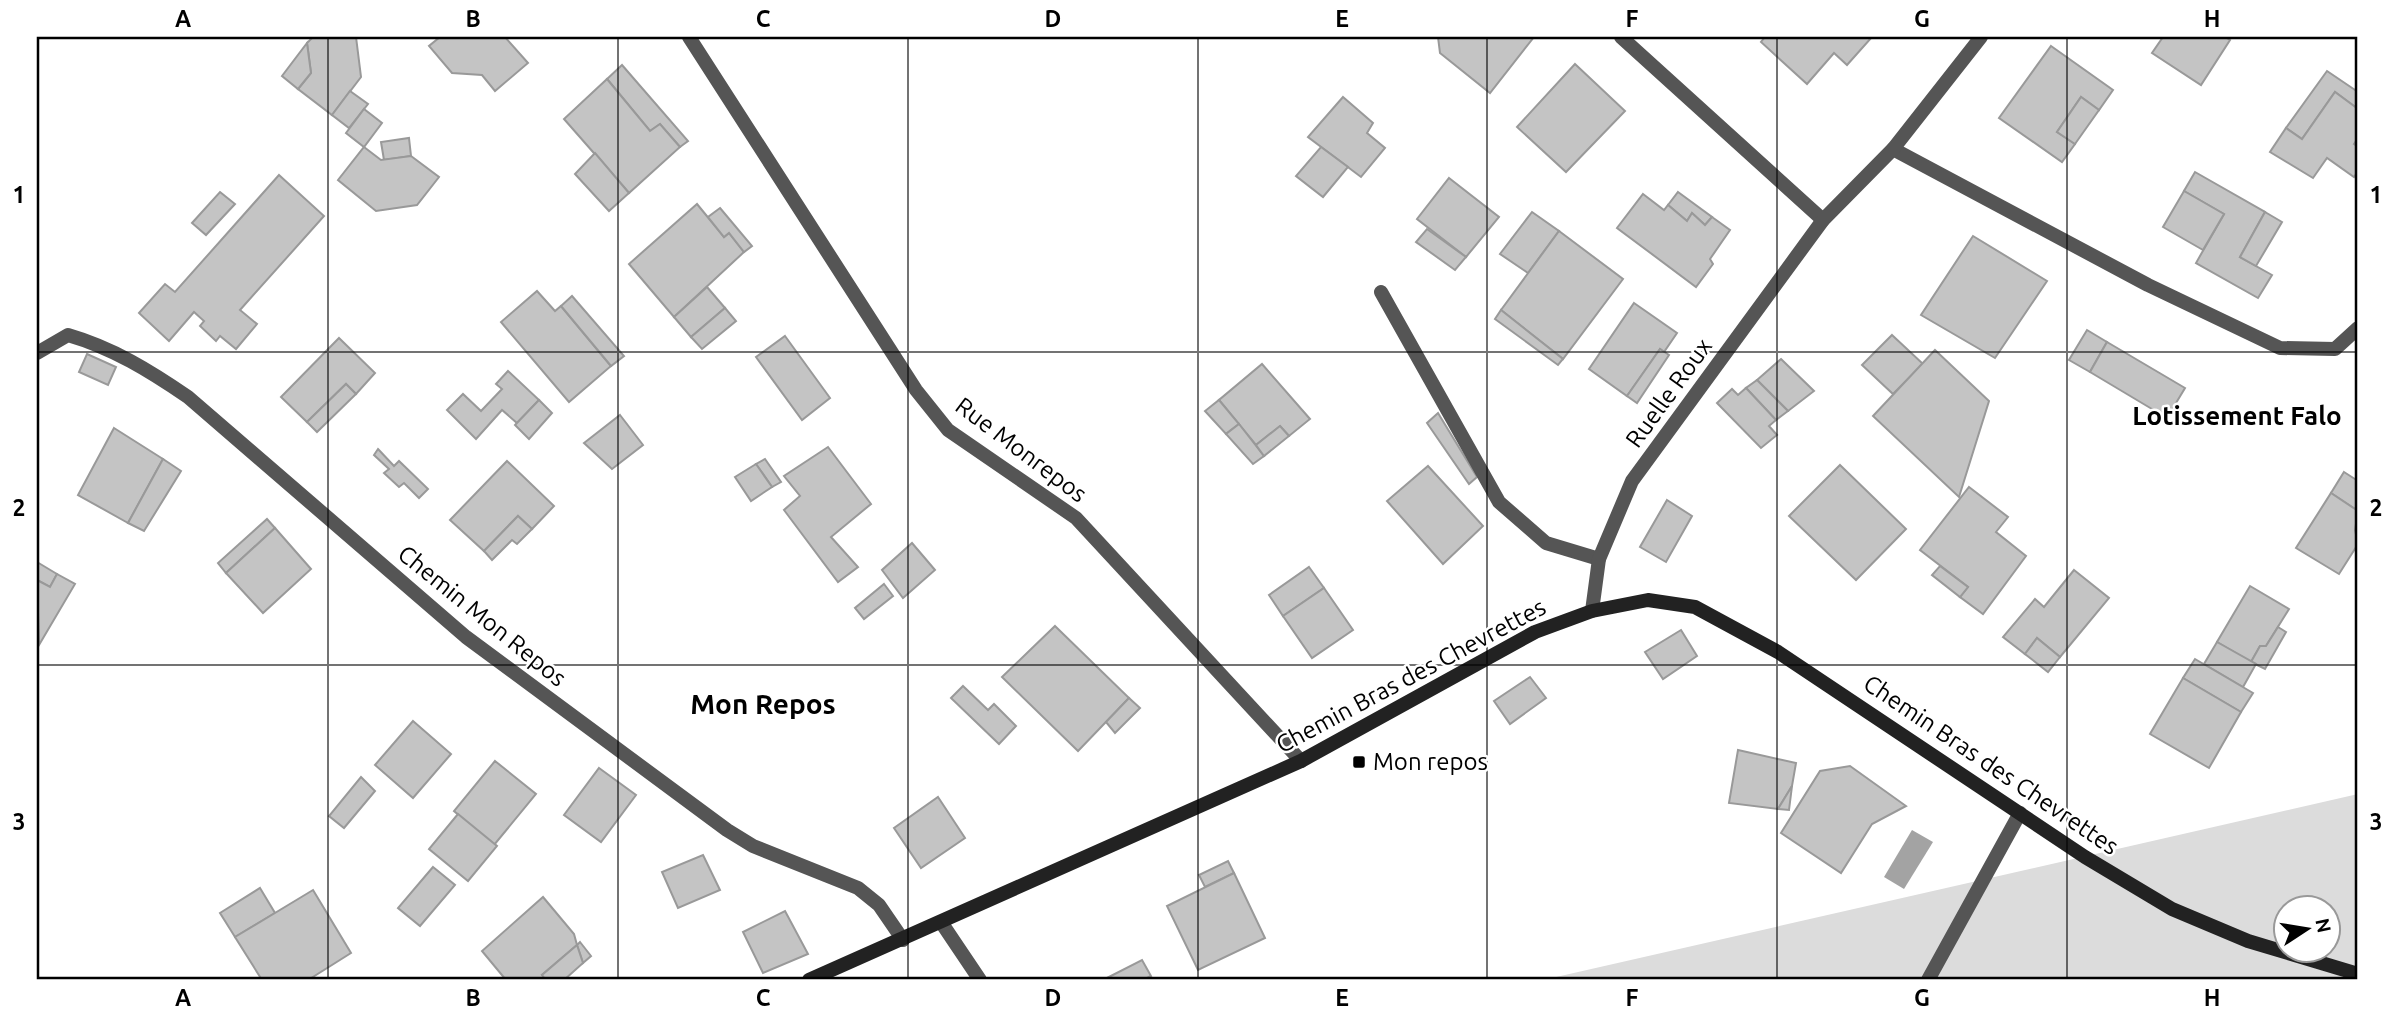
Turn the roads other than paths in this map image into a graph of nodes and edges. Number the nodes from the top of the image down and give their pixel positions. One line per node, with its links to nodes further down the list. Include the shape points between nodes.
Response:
1 (689, 37): 11 (street, Rue Monrepos, via 916,390 948,429 1076,518)
2 (1621, 37): 5 (street)
3 (1981, 37): 4 (street, Ruelle Roux)
4 (1893, 149): 5 (street, Ruelle Roux); 7 (street, via 2148,285 2280,348 2335,349)
5 (1823, 220): 9 (street, Ruelle Roux, via 1632,481)
6 (1381, 292): 9 (street, via 1499,502 1546,543)
7 (2358, 328)
8 (37, 353): 14 (street, Chemin Mon Repos, via 68,335 97,343 149,370 188,397 466,637 727,830 753,846 858,888 879,905)
9 (1599, 559): 10 (street, Ruelle Roux)
10 (1592, 611): 11 (main road, Chemin Bras des Chevrettes, via 1535,632); 12 (main road, Chemin Bras des Chevrettes, via 1648,600 1695,607 1778,652)
11 (1301, 761): 13 (main road, Chemin Bras des Chevrettes)
12 (2020, 813): 15 (main road, Chemin Bras des Chevrettes, via 2172,909 2248,941); 18 (street)
13 (941, 922): 14 (main road, Chemin Bras des Chevrettes); 17 (street)
14 (903, 940): 16 (main road, Chemin Bras des Chevrettes)
15 (2358, 974)
16 (809, 980)
17 (980, 980)
18 (1927, 980)

